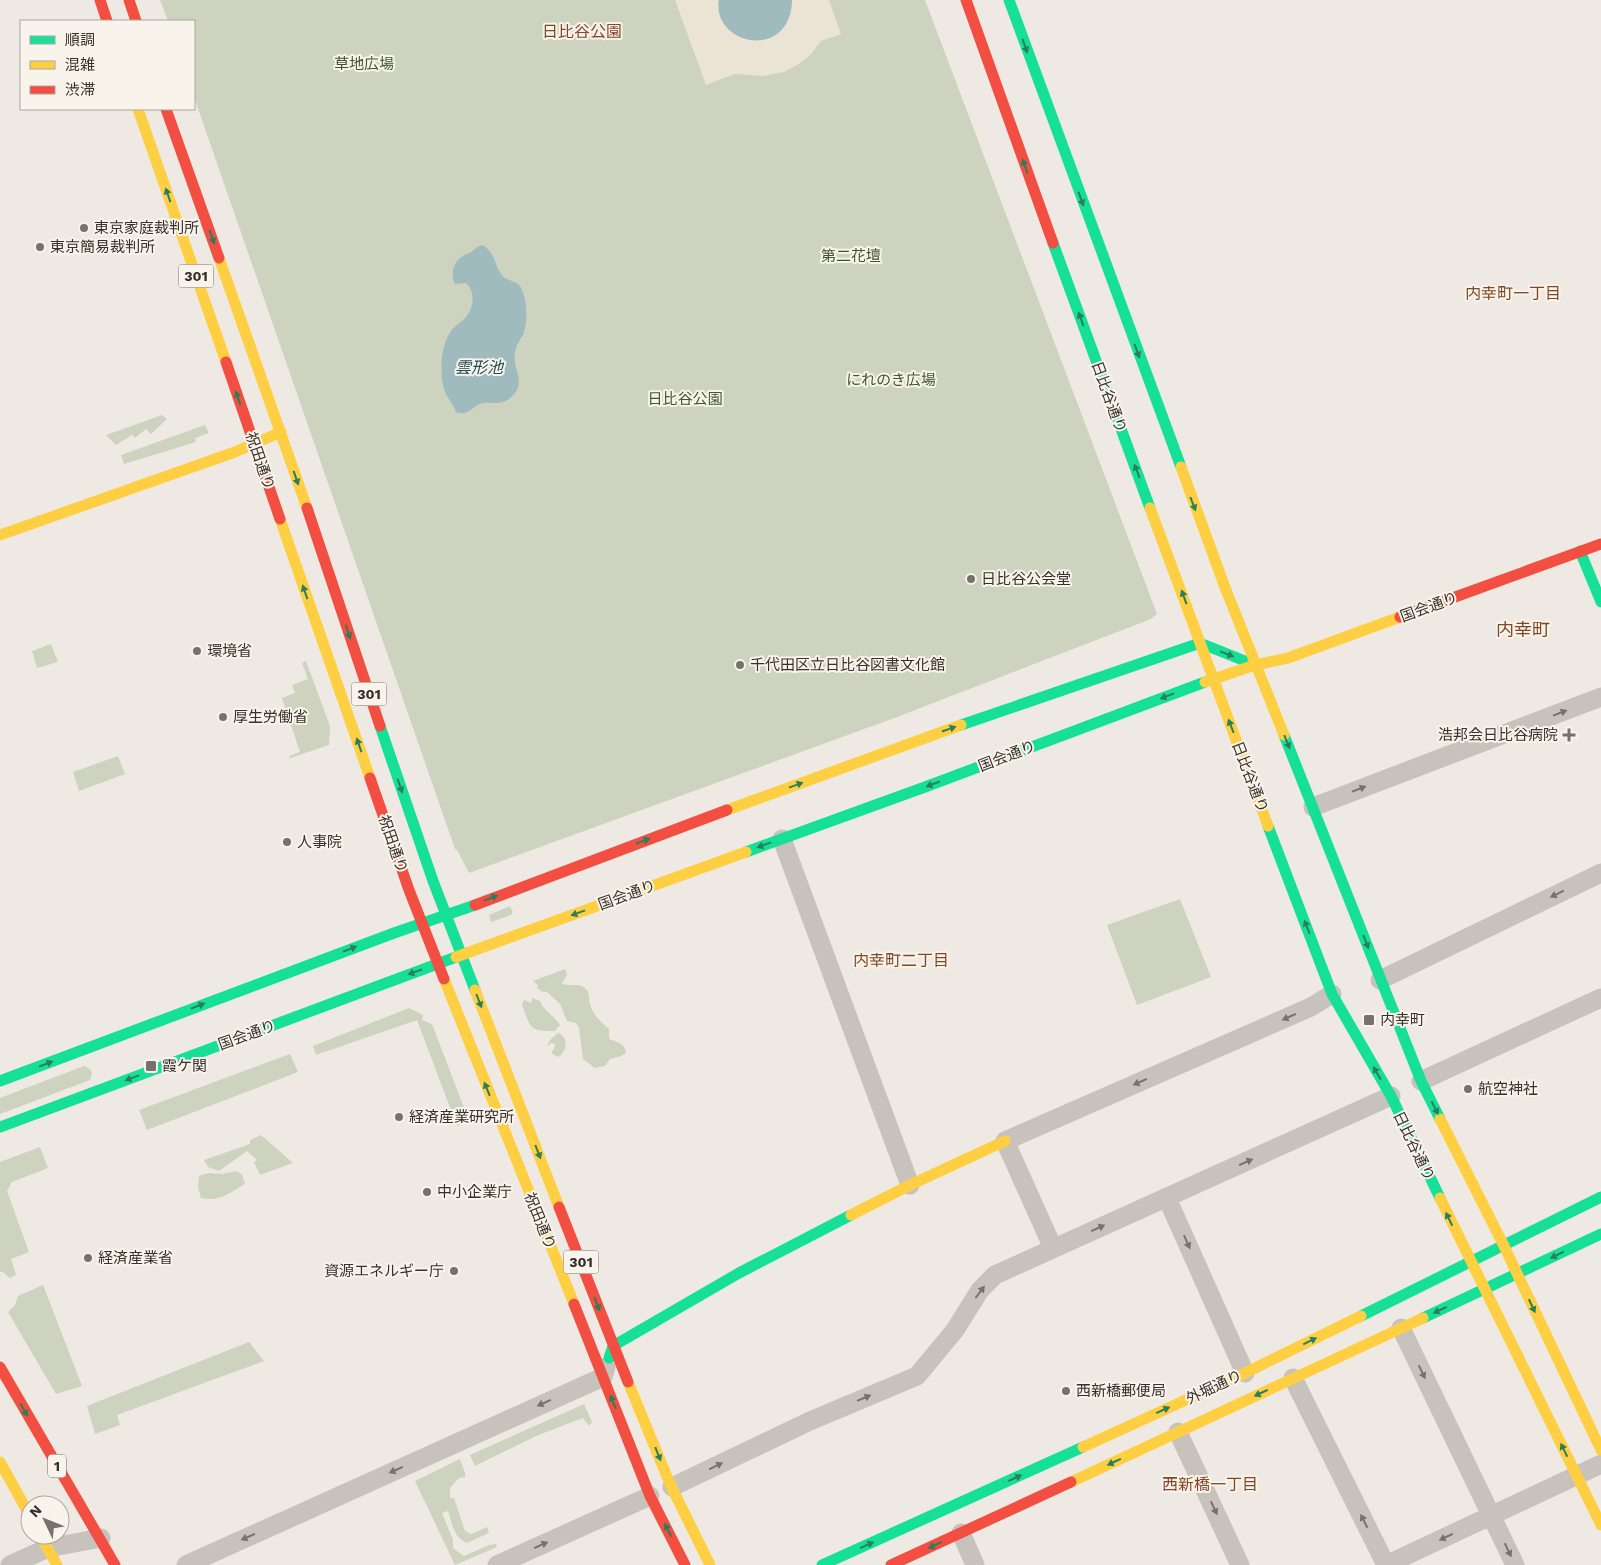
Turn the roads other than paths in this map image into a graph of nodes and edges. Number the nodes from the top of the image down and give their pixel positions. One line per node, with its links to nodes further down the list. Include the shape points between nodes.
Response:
1 (100, 0): 5 (main road)
2 (129, 0): 6 (main road)
3 (966, 0): 15 (main road, 日比谷通り, one-way to 3)
4 (1010, 0): 16 (main road, one-way to 16, via 1177,461)
5 (107, 20)
6 (136, 20)
7 (138, 110): 10 (main road, 祝田通り / 301, one-way to 7)
8 (166, 110): 9 (main road, 祝田通り / 301, one-way to 9)
9 (281, 432): 10 (main road); 22 (main road, 祝田通り / 301, one-way to 22)
10 (254, 444): 11 (main road); 23 (main road, 祝田通り / 301, one-way to 10)
11 (0, 535)
12 (1601, 544): 13 (main road, 国会通り)
13 (1580, 551): 14 (main road); 16 (main road, 国会通り, via 1288,658)
14 (1601, 602)
15 (1200, 643): 16 (main road, one-way to 16); 17 (main road, 日比谷通り); 22 (main road, one-way to 15, via 906,744)
16 (1255, 665): 17 (main road, 国会通り); 19 (main road, one-way to 19)
17 (1213, 680): 20 (main road, 国会通り, one-way to 20); 27 (main road, 日比谷通り, one-way to 17)
18 (1601, 697): 19 (street, one-way to 18)
19 (1313, 806): 26 (main road, one-way to 26)
20 (782, 839): 24 (main road, 国会通り, one-way to 24); 34 (street)
21 (1601, 873): 26 (street, one-way to 26)
22 (446, 915): 23 (main road); 24 (main road, 祝田通り / 301)
23 (421, 923): 25 (main road, 祝田通り / 301); 29 (main road, one-way to 23)
24 (461, 955): 25 (main road, 国会通り); 44 (main road, 祝田通り / 301, one-way to 44)
25 (438, 964): 32 (main road, 国会通り, one-way to 32); 47 (main road, 祝田通り / 301, one-way to 25)
26 (1380, 980): 30 (main road)
27 (1332, 994): 31 (main road, 日比谷通り, one-way to 27); 33 (street, one-way to 33, via 1311,1007)
28 (1601, 998): 30 (street)
29 (0, 1081)
30 (1421, 1081): 38 (main road, one-way to 38)
31 (1391, 1096): 35 (street, one-way to 31); 40 (main road, 日比谷通り, one-way to 31)
32 (0, 1127)
33 (1005, 1141): 34 (main road); 39 (street)
34 (910, 1185): 44 (main road, via 739,1273)
35 (1167, 1198): 39 (street, one-way to 35); 46 (street, one-way to 46)
36 (1601, 1198): 38 (main road, 外堀通り)
37 (1601, 1234): 41 (main road, 外堀通り, one-way to 41)
38 (1504, 1246): 40 (main road, 外堀通り); 41 (main road)
39 (1053, 1248): 54 (street, one-way to 39, via 810,1420 917,1376 955,1330 980,1290 995,1275)
40 (1471, 1262): 42 (main road, 日比谷通り); 46 (main road, 外堀通り, one-way to 40)
41 (1518, 1273): 42 (main road, 外堀通り); 50 (main road, one-way to 50)
42 (1484, 1290): 43 (main road, 外堀通り, one-way to 43); 53 (main road, 日比谷通り, one-way to 42)
43 (1401, 1328): 48 (main road, 外堀通り); 57 (street, one-way to 57)
44 (611, 1352): 47 (street); 54 (main road, 祝田通り / 301, one-way to 54)
45 (0, 1367): 60 (main road, 1, one-way to 60)
46 (1245, 1373): 71 (main road, 外堀通り, one-way to 46)
47 (603, 1377): 55 (main road, 祝田通り / 301, one-way to 47); 67 (street, one-way to 67)
48 (1294, 1378): 49 (main road, 外堀通り, one-way to 49); 75 (street, one-way to 48)
49 (1178, 1432): 59 (main road, 外堀通り, one-way to 59); 74 (street, one-way to 74)
50 (1601, 1450)
51 (0, 1462): 56 (main road)
52 (1601, 1464): 53 (street)
53 (1577, 1476): 57 (street); 58 (main road, 日比谷通り)
54 (672, 1487): 70 (main road, 祝田通り / 301)
55 (650, 1496): 68 (street, one-way to 55); 69 (main road, 祝田通り / 301, one-way to 55)
56 (20, 1498)
57 (1492, 1516): 75 (street, one-way to 75); 76 (street, one-way to 76)
58 (1601, 1525)
59 (961, 1533): 72 (main road, 外堀通り, one-way to 72); 73 (street)
60 (100, 1538): 61 (street); 66 (main road, 1)
61 (70, 1540)
62 (40, 1545): 64 (street)
63 (46, 1545): 65 (main road)
64 (10, 1565)
65 (57, 1565)
66 (115, 1565)
67 (186, 1565)
68 (497, 1565)
69 (685, 1565)
70 (710, 1565)
71 (822, 1565)
72 (891, 1565)
73 (975, 1565)
74 (1240, 1565)
75 (1386, 1565)
76 (1515, 1565)

